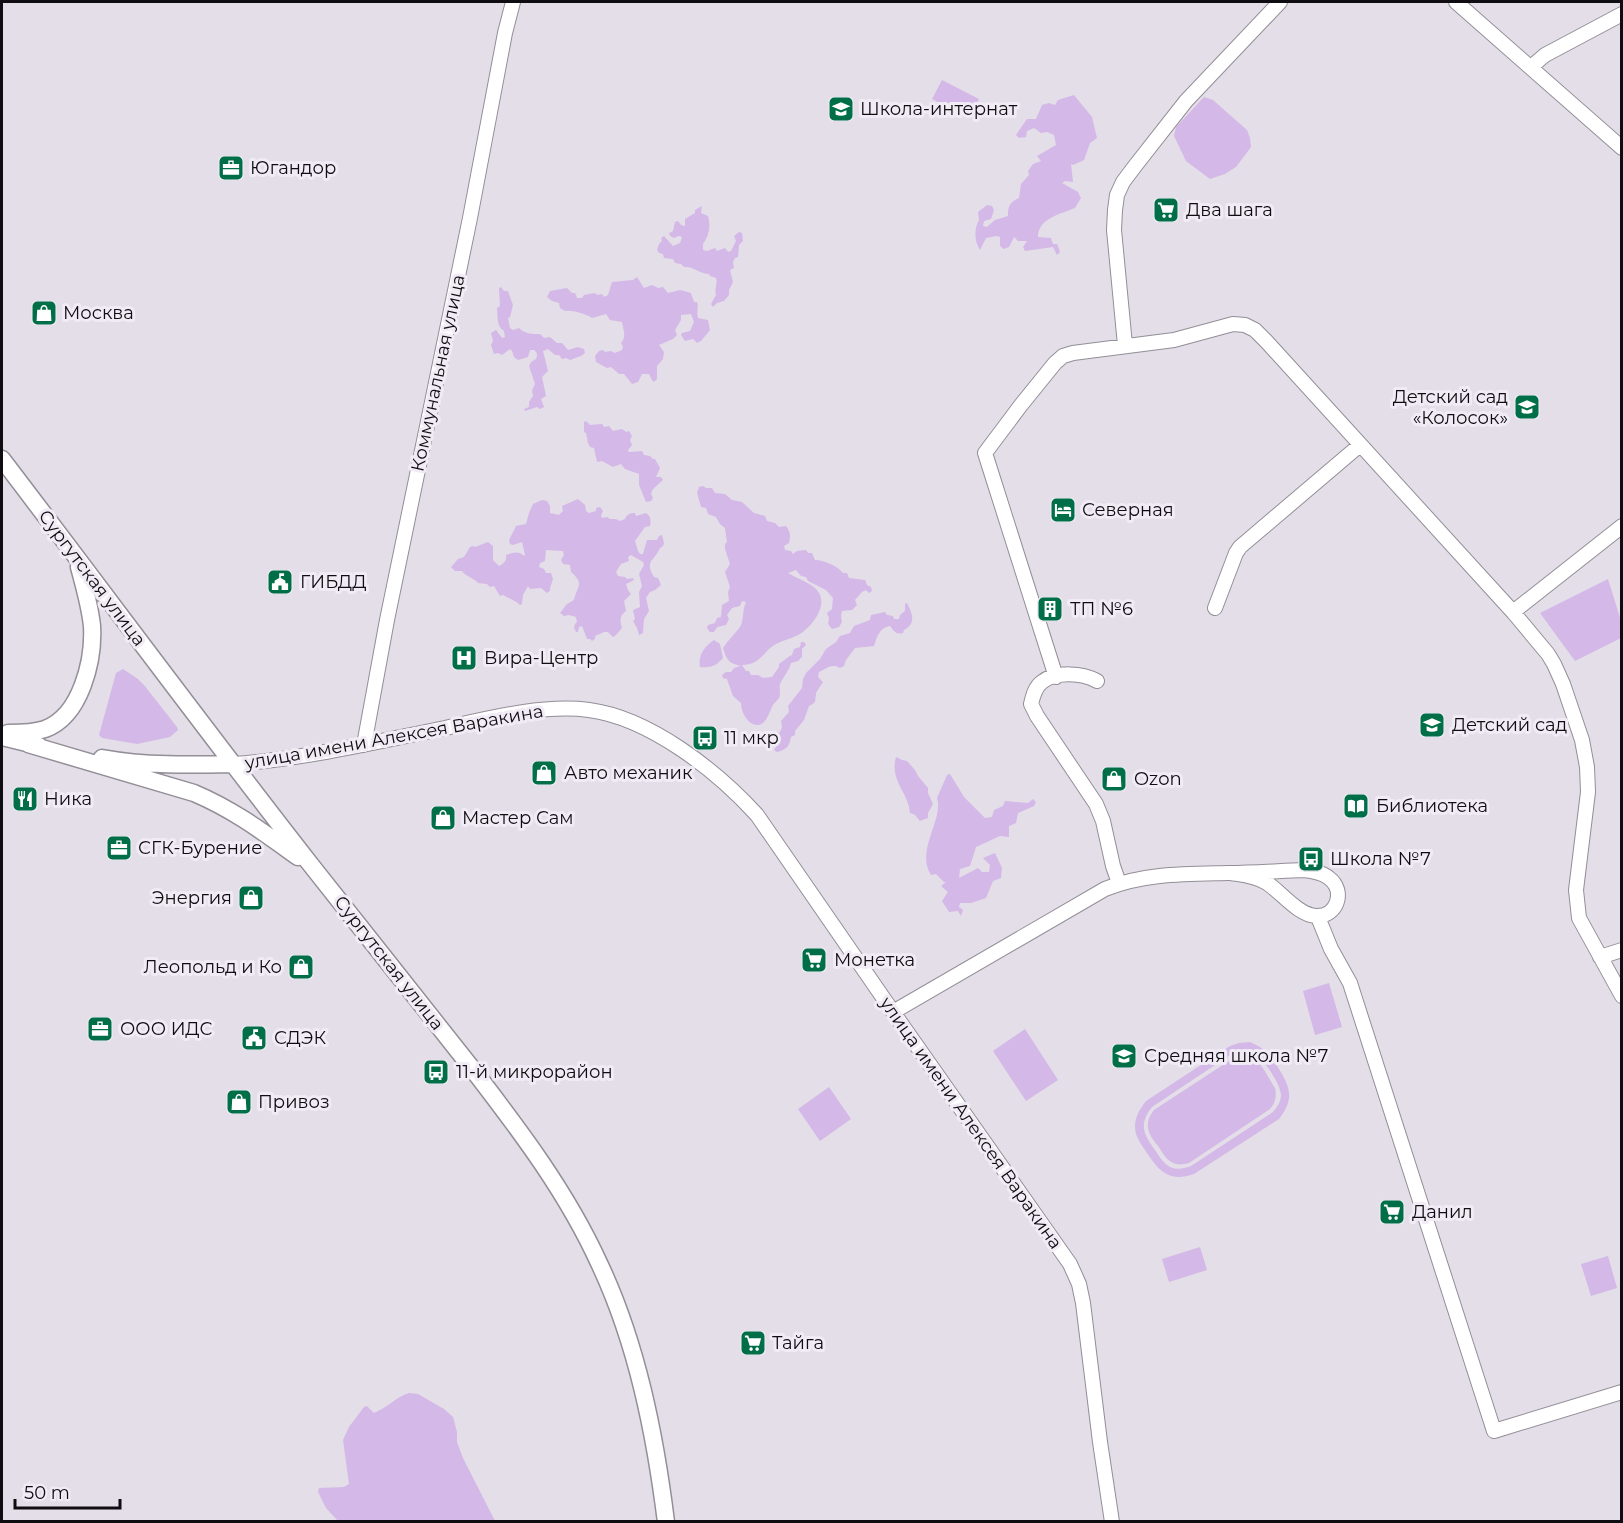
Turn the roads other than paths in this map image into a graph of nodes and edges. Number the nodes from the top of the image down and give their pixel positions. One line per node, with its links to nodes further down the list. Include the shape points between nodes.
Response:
1 (513, 2): 18 (street, Коммунальная улица)
2 (1280, 2): 7 (street, via 1186,101 1117,195 1114,230)
3 (1456, 2): 5 (street)
4 (1622, 14): 5 (street, via 1545,55)
5 (1531, 67): 6 (street)
6 (1622, 148)
7 (1125, 345): 8 (street, via 1174,340 1233,324 1245,325 1266,340); 14 (street, via 1063,356 986,453)
8 (1360, 445): 12 (street, via 1240,547); 13 (street)
9 (2, 459): 11 (main road, Сургутская улица)
10 (1622, 526): 13 (street)
11 (77, 557): 16 (main road, via 92,623 89,664 80,692 60,720 46,729); 19 (main road, Сургутская улица)
12 (1215, 608)
13 (1513, 612): 25 (street, via 1554,664 1582,740 1588,792 1575,890 1579,918)
14 (1056, 677): 15 (street, via 1077,674); 22 (street, via 1041,682 1031,704 1096,804)
15 (1097, 681)
16 (2, 735): 17 (main road)
17 (28, 744): 19 (main road, via 148,764); 20 (main road, via 194,793 242,817)
18 (364, 745): 19 (street, улица имени Алексея Варакина); 27 (street, улица имени Алексея Варакина, via 518,713 558,709 589,710 640,726 719,778 757,815)
19 (233, 764): 20 (main road, Сургутская улица)
20 (312, 867): 29 (main road, Сургутская улица, via 516,1126 587,1237 613,1294 636,1365 656,1448)
21 (1231, 873): 22 (street, via 1154,876); 23 (street, via 1265,881 1302,911); 23 (street, via 1303,870 1323,874 1335,883 1339,897 1332,910)
22 (1119, 883): 27 (street)
23 (1318, 916): 28 (street, via 1350,983 1494,1431)
24 (1622, 950): 25 (street)
25 (1600, 957): 26 (street)
26 (1622, 996)
27 (893, 1012): 30 (street, улица имени Алексея Варакина, via 1070,1264 1079,1284)
28 (1622, 1392)
29 (666, 1521)
30 (1112, 1521)

